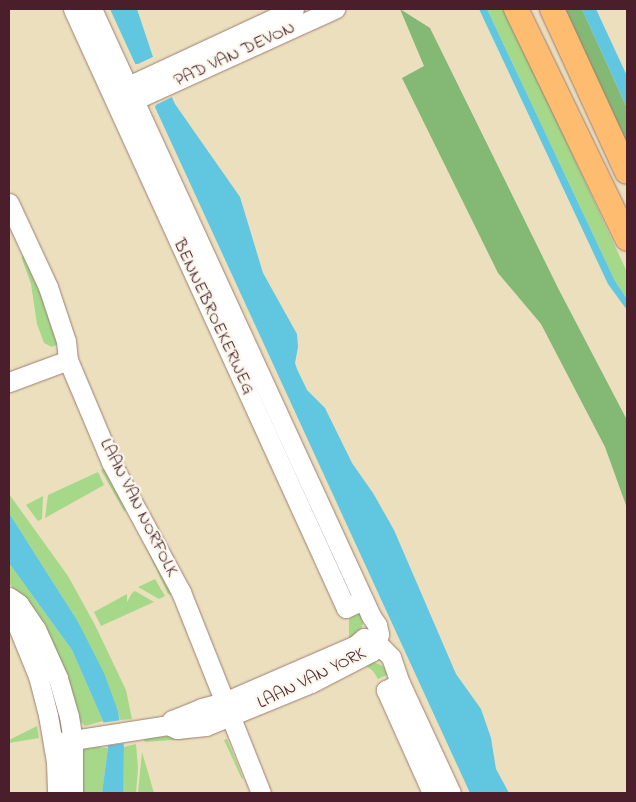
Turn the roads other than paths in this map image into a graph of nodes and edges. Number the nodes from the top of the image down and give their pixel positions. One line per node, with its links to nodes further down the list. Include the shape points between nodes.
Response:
1 (73, 9): 16 (street, BENNEBROEKERWEG, via 346,608)
2 (92, 9): 8 (street, BENNEBROEKERWEG)
3 (294, 9): 7 (street, PAD VAN DEVON)
4 (335, 9): 7 (street, PAD VAN DEVON)
5 (516, 9): 11 (main road)
6 (552, 9): 9 (main road)
7 (174, 74): 8 (street, PAD VAN DEVON)
8 (136, 91): 16 (street, BENNEBROEKERWEG)
9 (627, 172)
10 (9, 203): 12 (street, LAAN VAN NORFOLK, via 48,287 66,340)
11 (627, 239)
12 (68, 360): 13 (street); 19 (street, LAAN VAN NORFOLK, via 110,462 181,592)
13 (9, 382)
14 (9, 597): 20 (street, via 19,604 49,655 69,716)
15 (9, 605): 21 (street, via 38,676)
16 (367, 608): 17 (street)
17 (371, 644): 18 (street); 19 (street, LAAN VAN YORK, via 356,645)
18 (397, 676): 25 (street, via 386,690); 26 (street)
19 (227, 710): 20 (street, LAAN VAN YORK, via 202,708 172,720 168,725); 24 (street, LAAN VAN NORFOLK)
20 (73, 740): 21 (street, LAAN VAN YORK); 23 (street)
21 (54, 743): 22 (street)
22 (57, 793)
23 (73, 793)
24 (261, 793)
25 (432, 793)
26 (451, 793)

